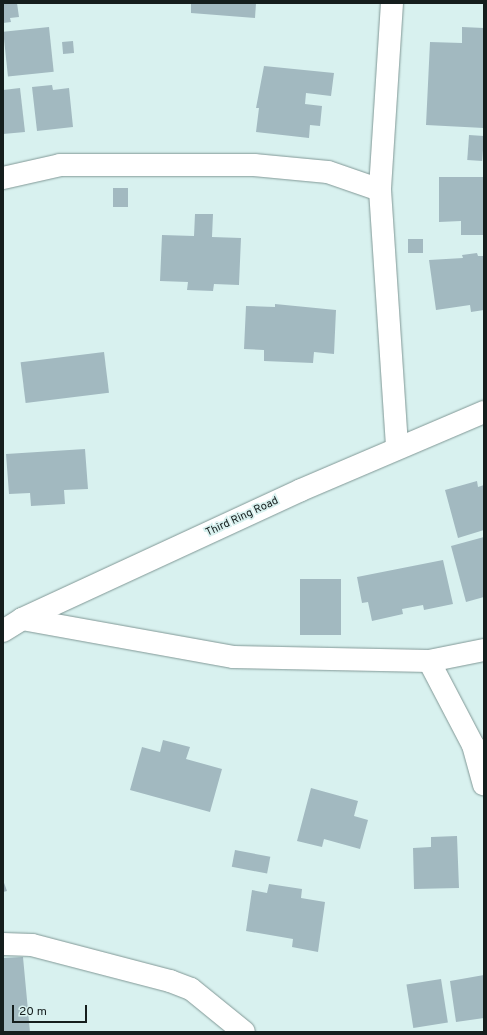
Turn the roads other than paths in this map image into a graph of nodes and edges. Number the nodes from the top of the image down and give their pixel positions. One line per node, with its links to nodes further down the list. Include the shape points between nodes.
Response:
1 (392, 3): 3 (street)
2 (3, 178): 3 (street, via 60,165 254,165 328,172)
3 (380, 190): 5 (street)
4 (484, 412): 5 (street, Third Ring Road)
5 (397, 447): 6 (street, Third Ring Road)
6 (22, 619): 7 (street, Third Ring Road); 9 (street, via 233,657)
7 (3, 631)
8 (484, 650): 9 (street)
9 (429, 661): 10 (street)
10 (479, 746): 11 (street)
11 (484, 786)
12 (3, 944): 13 (street, via 32,945 170,981 191,989)
13 (244, 1032)

